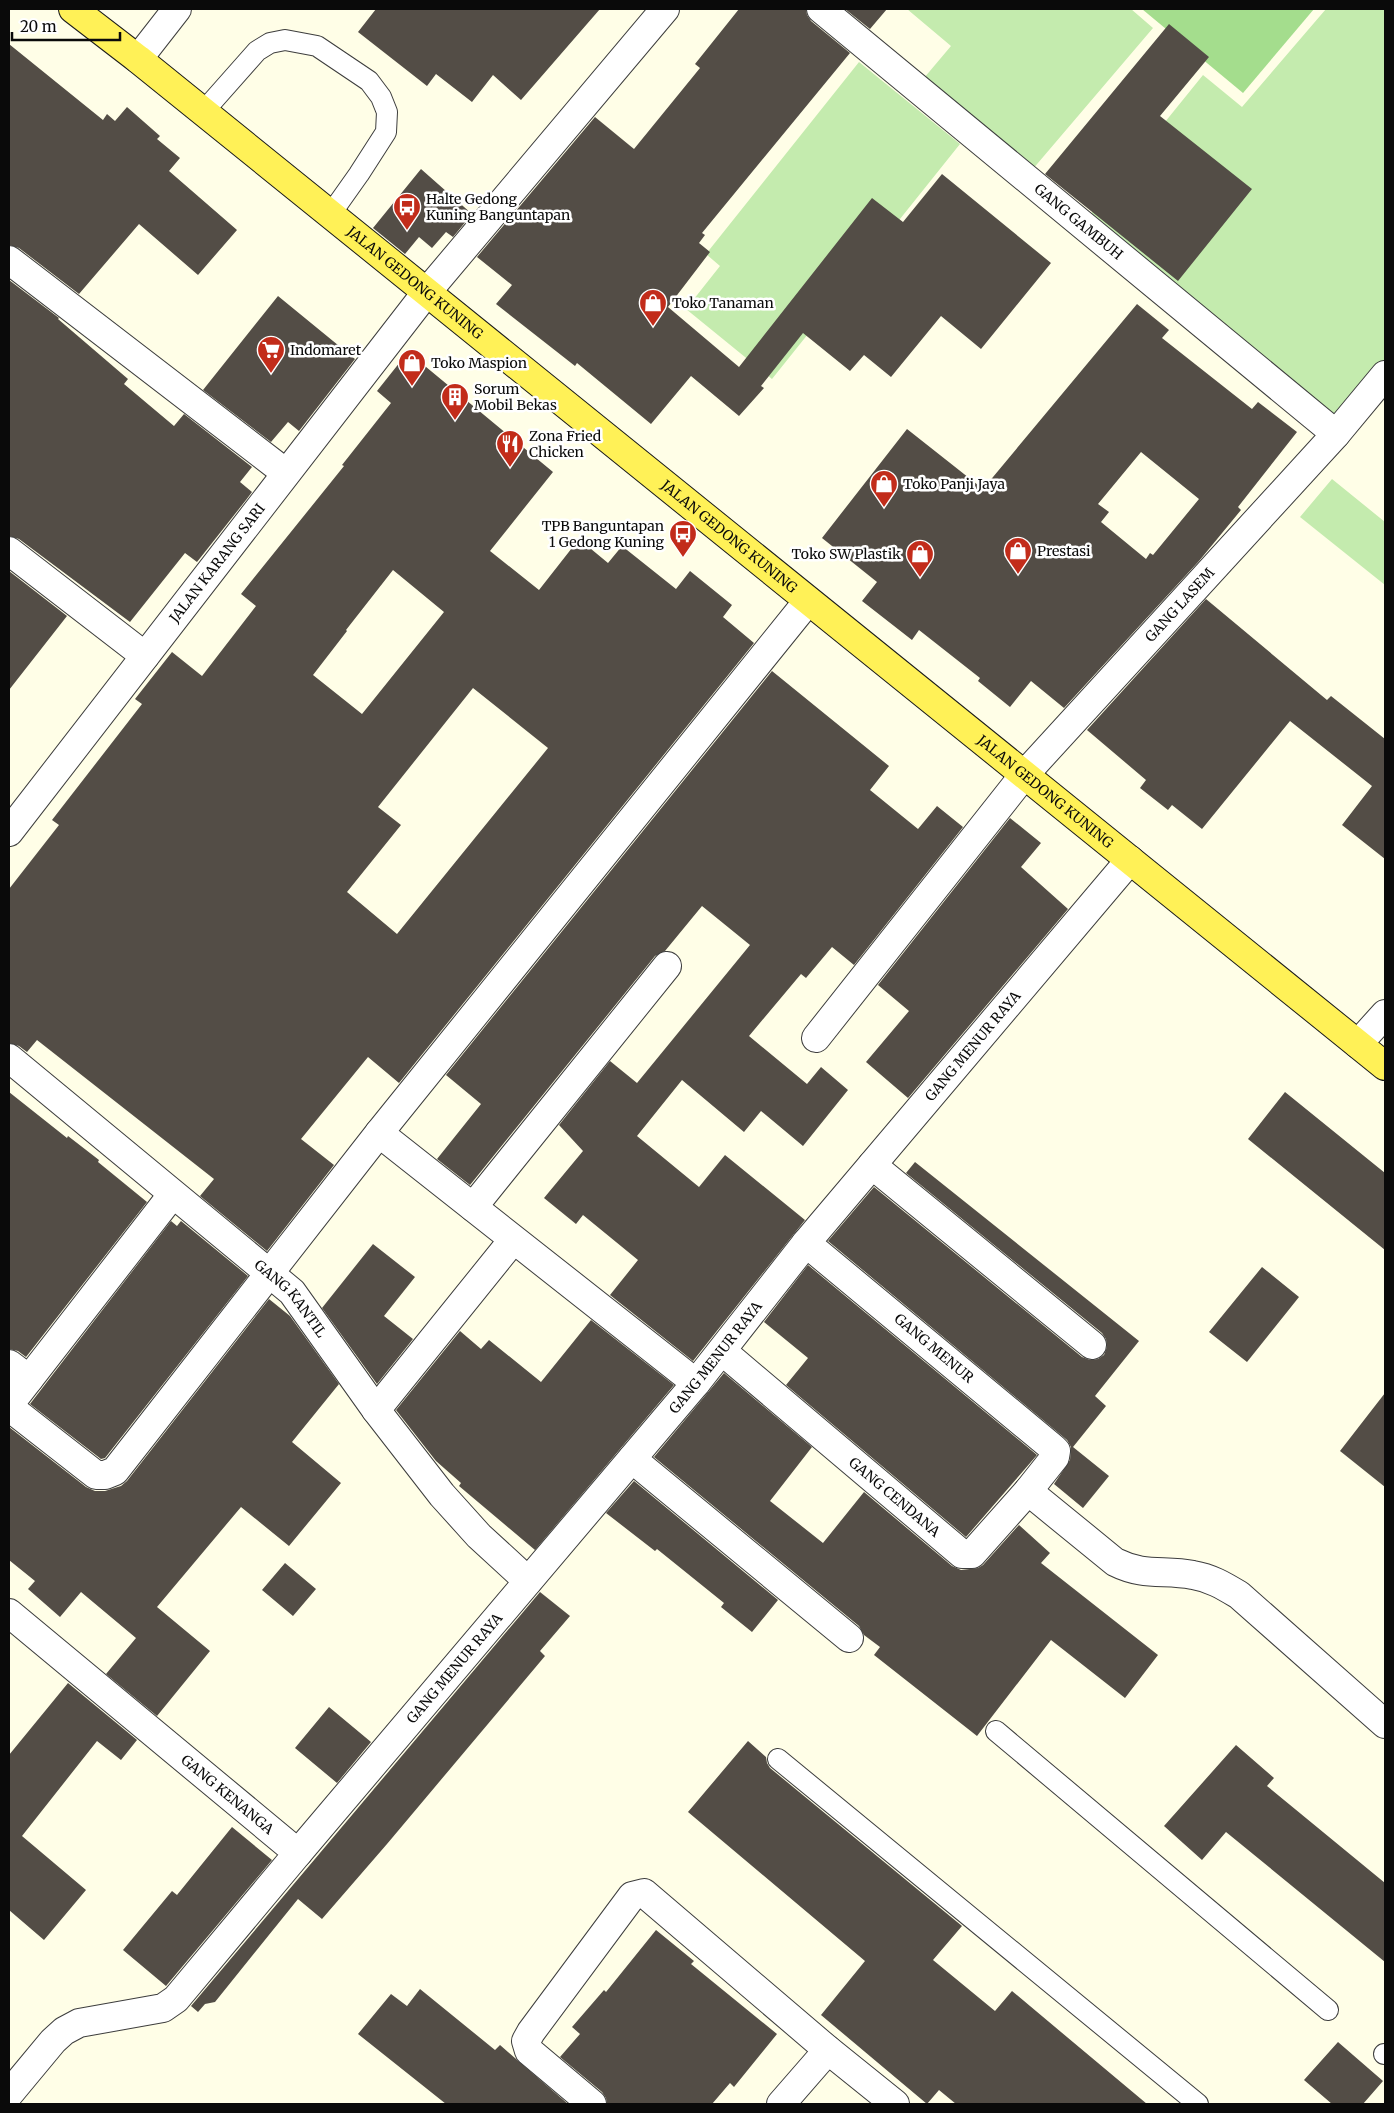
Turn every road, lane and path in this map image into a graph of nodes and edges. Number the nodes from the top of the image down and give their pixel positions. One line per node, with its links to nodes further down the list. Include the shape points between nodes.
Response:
1 (73, 9): 5 (main road, JALAN GEDONG KUNING)
2 (177, 9): 5 (street)
3 (665, 9): 9 (street, JALAN KARANG SARI)
4 (821, 9): 11 (street, GANG GAMBUH)
5 (138, 59): 6 (main road, JALAN GEDONG KUNING)
6 (203, 112): 7 (main road, JALAN GEDONG KUNING); 7 (lane, via 257,51 270,43 285,40 317,46 369,81 387,112 386,132)
7 (330, 215): 9 (main road, JALAN GEDONG KUNING)
8 (9, 260): 12 (street)
9 (426, 294): 12 (street, JALAN KARANG SARI); 14 (main road, JALAN GEDONG KUNING)
10 (1385, 375): 11 (street, GANG LASEM)
11 (1336, 434): 16 (street, GANG LASEM)
12 (286, 473): 15 (street, JALAN KARANG SARI)
13 (9, 551): 15 (street)
14 (808, 601): 16 (main road, JALAN GEDONG KUNING); 25 (street)
15 (145, 656): 17 (street, JALAN KARANG SARI)
16 (1024, 775): 18 (main road, JALAN GEDONG KUNING); 21 (street, GANG LASEM)
17 (9, 832)
18 (1130, 860): 22 (main road, JALAN GEDONG KUNING); 26 (street, GANG MENUR RAYA)
19 (668, 966): 28 (street)
20 (1385, 1014): 22 (street)
21 (816, 1038)
22 (1358, 1044): 24 (main road, JALAN GEDONG KUNING)
23 (9, 1058): 27 (street, GANG KANTIL)
24 (1385, 1066)
25 (379, 1134): 28 (street); 31 (street)
26 (872, 1165): 30 (street, GANG MENUR RAYA); 32 (street)
27 (172, 1195): 31 (street, GANG KANTIL); 34 (street)
28 (473, 1207): 29 (street)
29 (513, 1240): 35 (street); 37 (street)
30 (806, 1243): 33 (street, GANG MENUR RAYA); 38 (street, GANG MENUR, via 1046,1442 1056,1451)
31 (270, 1273): 36 (street, via 115,1471 105,1476 96,1475); 37 (street, GANG KANTIL, via 303,1306)
32 (1092, 1345)
33 (722, 1351): 35 (street, GANG MENUR RAYA); 40 (street, GANG CENDANA, via 962,1554 972,1554)
34 (19, 1371): 36 (street)
35 (696, 1382): 39 (street, GANG MENUR RAYA)
36 (9, 1406)
37 (376, 1410): 41 (street, GANG KANTIL, via 479,1536)
38 (1055, 1457): 40 (street, GANG CENDANA)
39 (632, 1459): 41 (street, GANG MENUR RAYA); 43 (street)
40 (1028, 1492): 44 (street, via 1115,1562 1131,1570 1191,1574 1218,1582 1232,1591)
41 (528, 1581): 47 (street, GANG MENUR RAYA)
42 (9, 1613): 47 (street, GANG KENANGA)
43 (849, 1638)
44 (1385, 1724)
45 (996, 1731): 48 (lane)
46 (778, 1760): 54 (lane)
47 (298, 1854): 50 (street, via 176,1999 163,2008 79,2023 64,2031)
48 (1328, 2010)
49 (828, 2050): 51 (street, via 644,1893 638,1893 632,1896 526,2040 529,2051); 52 (street); 53 (street)
50 (9, 2094)
51 (592, 2104)
52 (780, 2104)
53 (895, 2104)
54 (1198, 2104)

